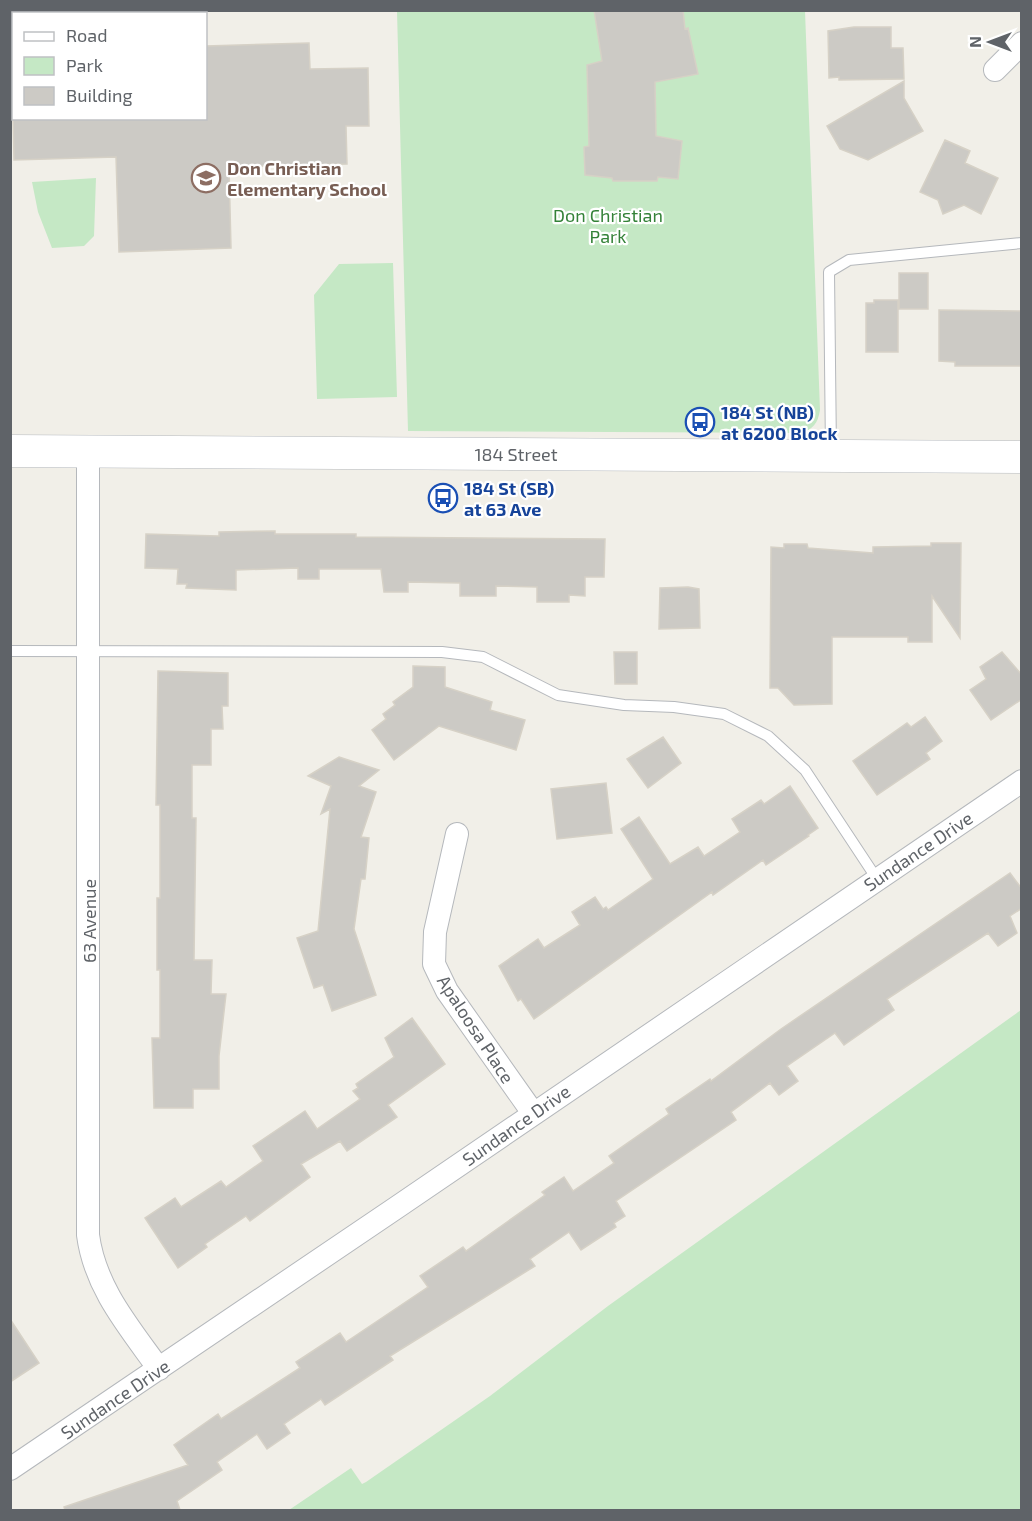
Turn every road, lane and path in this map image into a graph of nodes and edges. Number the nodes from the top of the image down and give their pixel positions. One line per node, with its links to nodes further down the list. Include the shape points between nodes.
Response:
1 (1022, 43): 2 (street)
2 (995, 70)
3 (1022, 243): 6 (lane, via 849,260 829,273)
4 (10, 451): 5 (main road, 184 Street)
5 (88, 452): 6 (main road, 184 Street); 9 (street, 63 Avenue)
6 (832, 456): 7 (main road, 184 Street)
7 (1022, 457)
8 (10, 651): 9 (lane)
9 (90, 653): 12 (lane, via 442,652 483,657 558,695 724,714 768,736 805,770); 14 (street, 63 Avenue, via 88,1235 91,1261 101,1285)
10 (1022, 781): 12 (street, Sundance Drive)
11 (457, 834): 13 (street, Apaloosa Place, via 435,932 434,964 447,991)
12 (877, 879): 13 (street, Sundance Drive)
13 (533, 1113): 14 (street, Sundance Drive)
14 (159, 1369): 15 (street, Sundance Drive)
15 (10, 1469)

